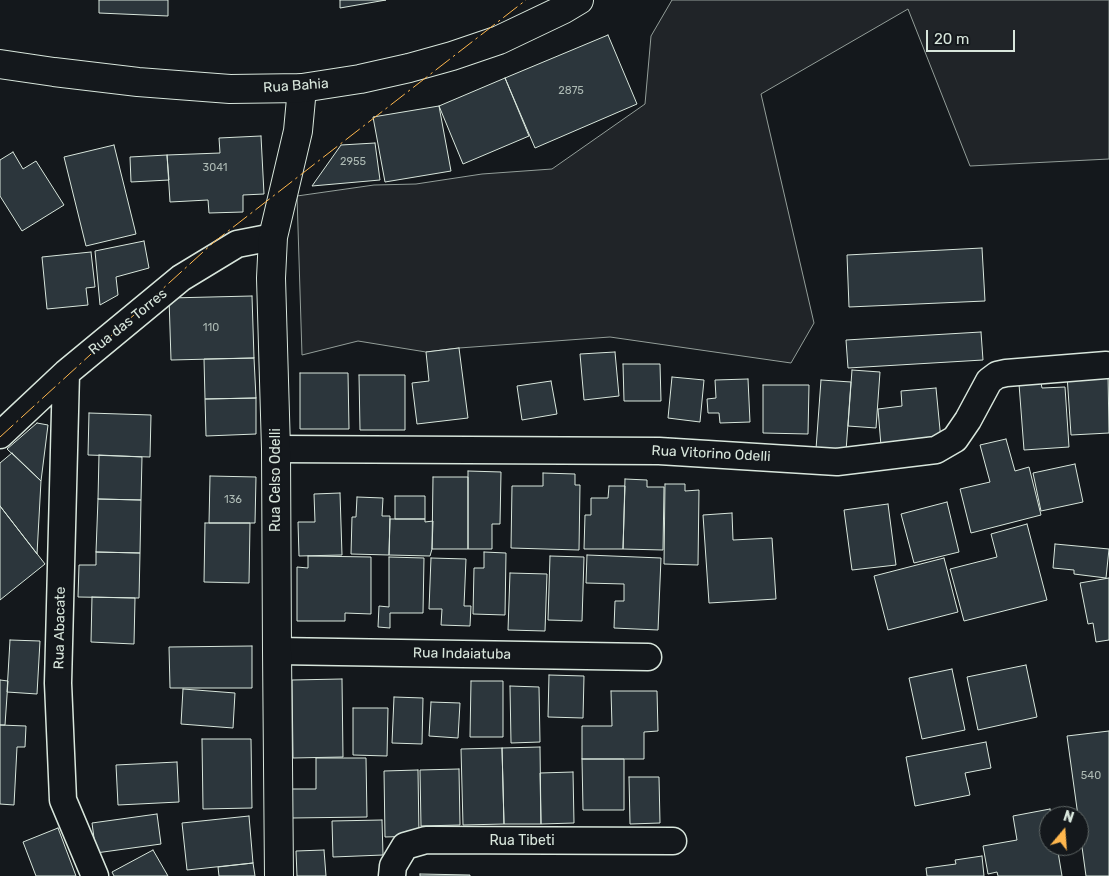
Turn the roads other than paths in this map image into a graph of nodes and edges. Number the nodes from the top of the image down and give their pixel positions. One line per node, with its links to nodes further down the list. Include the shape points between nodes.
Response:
1 (579, 0): 3 (street, Rua Bahia, via 499,40 452,56 360,79)
2 (0, 64): 3 (street, Rua Bahia, via 138,82 230,89)
3 (302, 88): 4 (street, Rua Celso Odelli, via 298,131)
4 (273, 237): 6 (street, Rua das Torres, via 237,244 182,278); 8 (street, Rua Celso Odelli, via 271,278)
5 (1106, 365): 8 (street, Rua Vitorino Odelli, via 998,375 989,380 955,439 936,450 838,462 659,451)
6 (66, 373): 7 (street, Rua das Torres); 12 (street, Rua Abacate, via 58,683 63,800)
7 (0, 435)
8 (276, 449): 9 (street, Rua Celso Odelli)
9 (276, 652): 10 (street, Rua Indaiatuba); 13 (street, Rua Celso Odelli)
10 (648, 657)
11 (673, 842): 14 (street, Rua Tibeti, via 426,840 404,846 393,866)
12 (95, 876)
13 (279, 876)
14 (392, 876)

